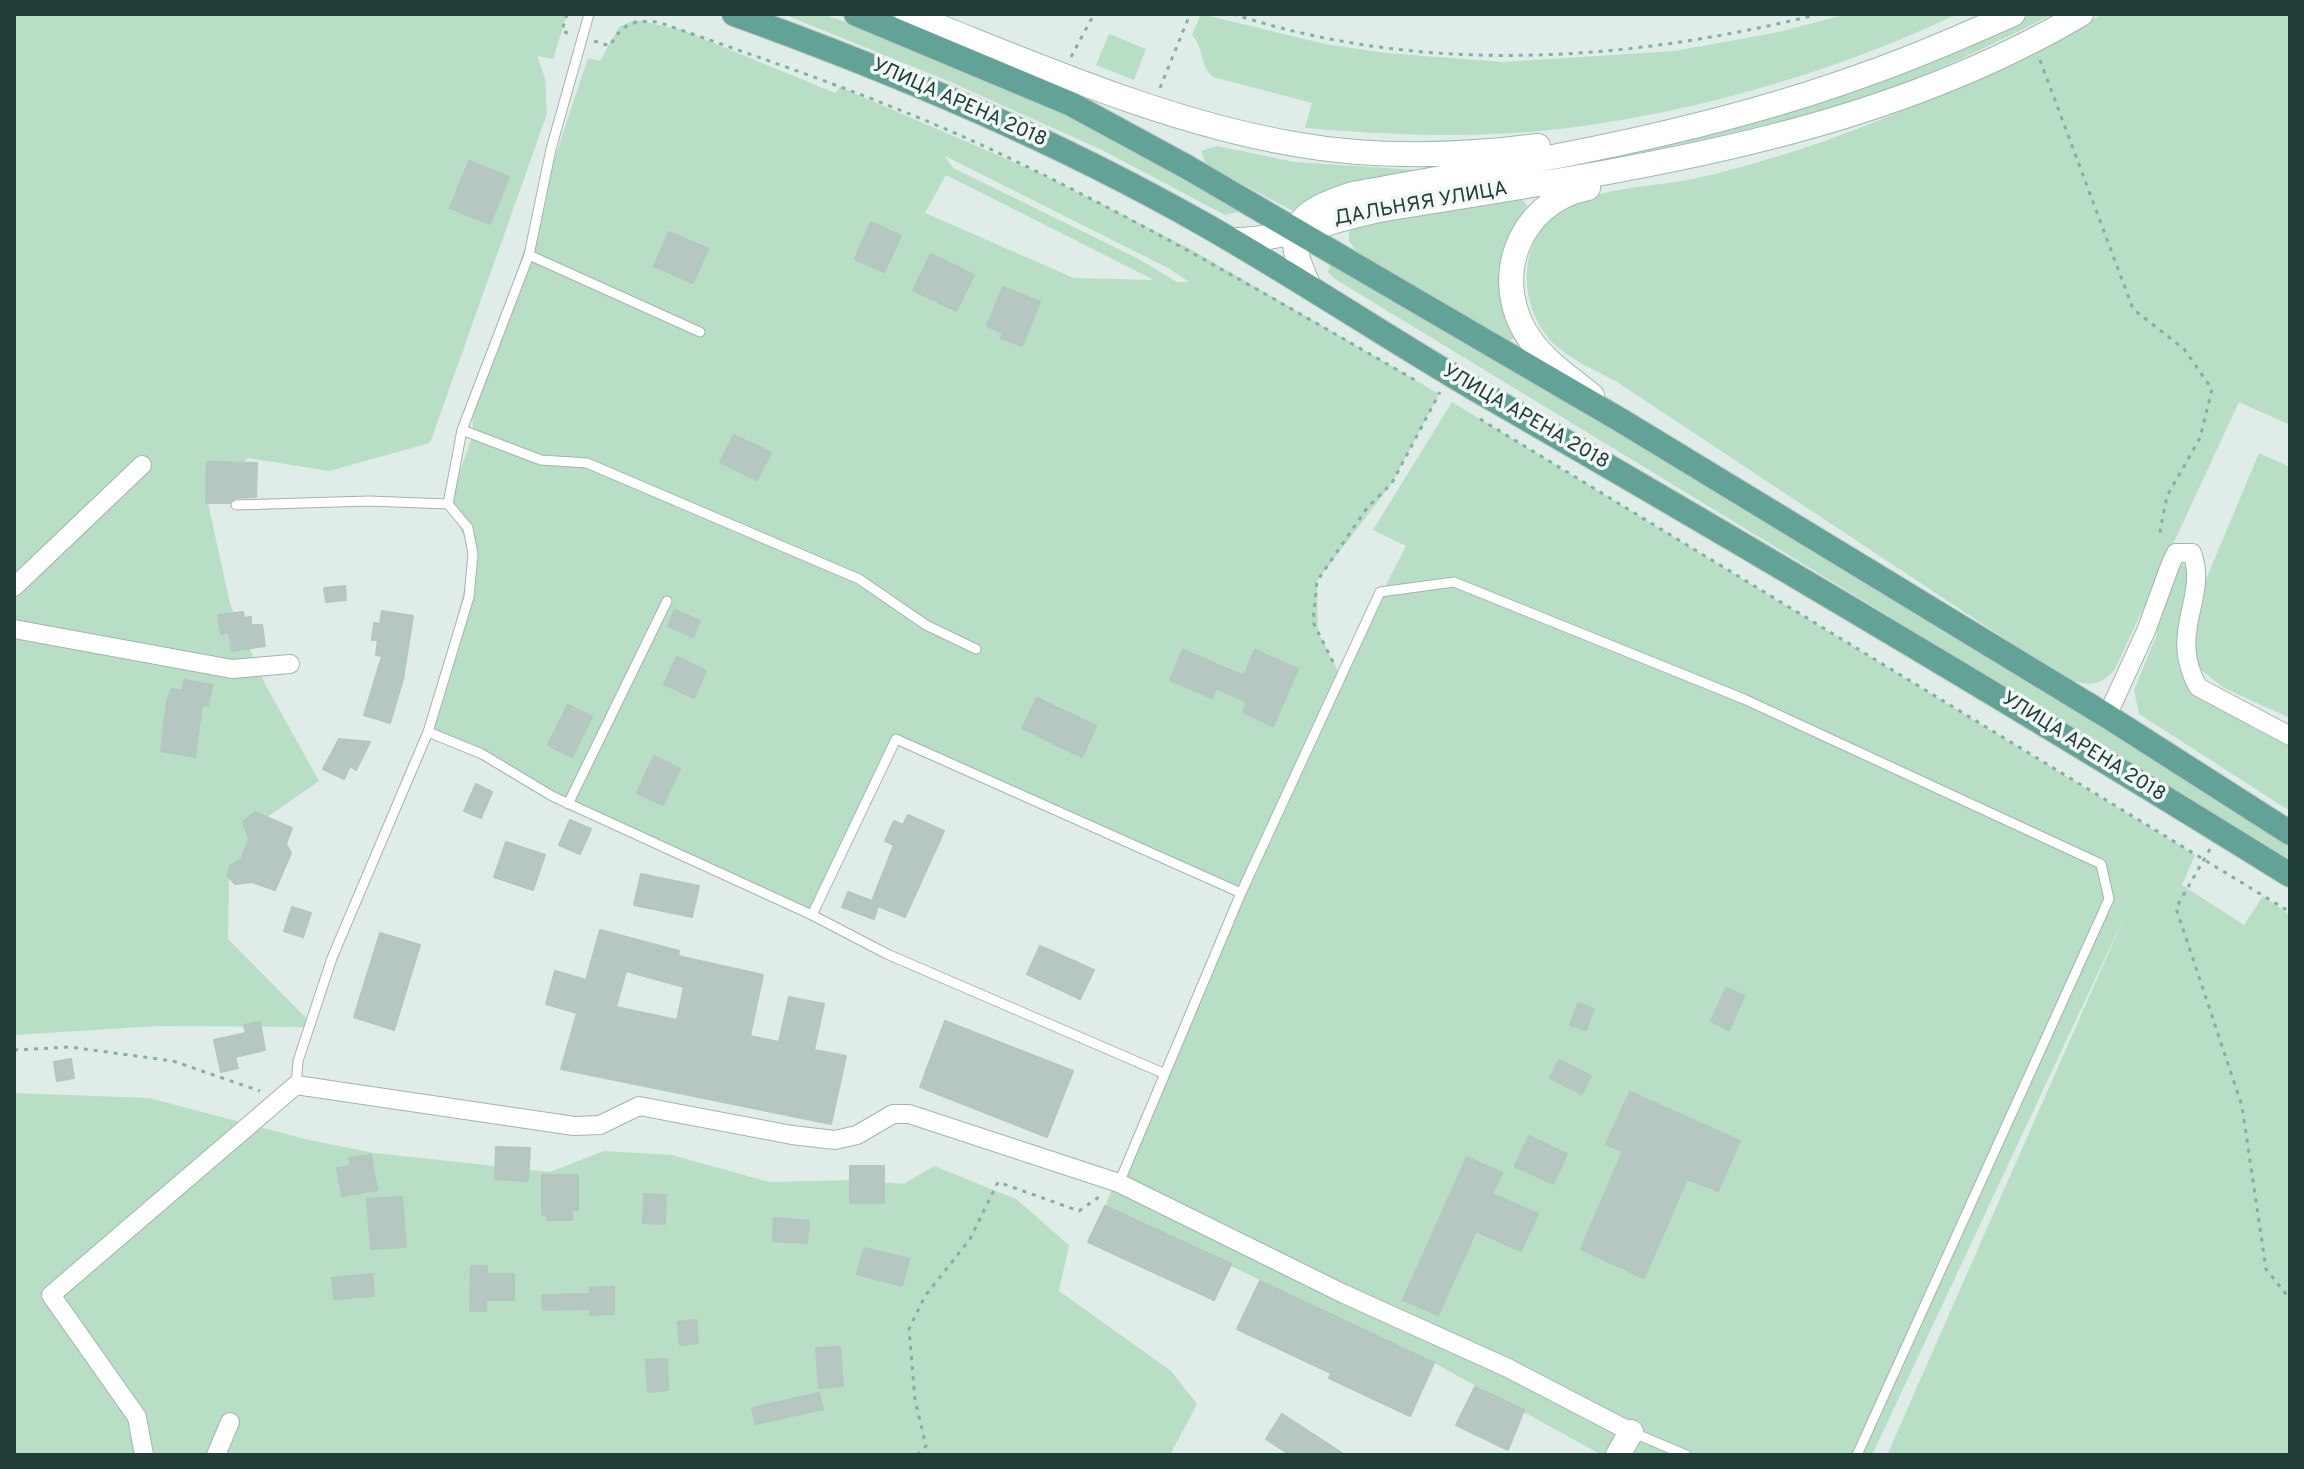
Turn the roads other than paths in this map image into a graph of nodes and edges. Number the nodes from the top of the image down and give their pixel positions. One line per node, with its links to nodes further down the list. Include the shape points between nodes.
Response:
1 (589, 14): 11 (lane, via 551,149)
2 (734, 14): 10 (main road, УЛИЦА АРЕНА 2018, via 855,58 1037,137)
3 (856, 14): 9 (main road, УЛИЦА АРЕНА 2018, via 1071,104)
4 (907, 14): 7 (main road, via 1163,110 1297,145 1425,153)
5 (2013, 14): 7 (main road, ДАЛЬНЯЯ УЛИЦА, via 1861,76)
6 (2081, 14): 8 (main road, ДАЛЬНЯЯ УЛИЦА, via 1959,75)
7 (1683, 127): 9 (main road, ДАЛЬНЯЯ УЛИЦА, via 1353,194 1308,212)
8 (1802, 129): 9 (main road, ДАЛЬНЯЯ УЛИЦА, via 1624,170 1346,216); 14 (main road, via 1736,157 1568,192 1528,223 1514,248 1511,268 1518,314 1531,341 1549,360)
9 (1297, 230): 10 (main road); 12 (main road, via 1293,247); 14 (main road, УЛИЦА АРЕНА 2018)
10 (1231, 240): 12 (main road, УЛИЦА АРЕНА 2018)
11 (529, 255): 13 (lane); 15 (lane)
12 (1310, 288): 29 (main road, УЛИЦА АРЕНА 2018, via 1874,619)
13 (700, 332)
14 (1622, 421): 24 (main road, УЛИЦА АРЕНА 2018)
15 (462, 430): 17 (lane); 22 (lane, via 541,460 587,463 859,579 926,625)
16 (142, 465): 19 (street)
17 (448, 504): 18 (lane); 25 (lane, via 468,528 473,554 469,597)
18 (236, 505)
19 (14, 587)
20 (667, 601): 27 (lane)
21 (14, 629): 23 (street, via 232,669)
22 (976, 649)
23 (290, 664)
24 (2107, 716): 26 (street, via 2176,553 2192,553 2198,579 2185,646 2191,674 2198,687); 28 (main road, УЛИЦА АРЕНА 2018)
25 (428, 732): 27 (lane, via 482,754); 33 (lane, via 332,958 298,1061)
26 (2290, 736)
27 (568, 804): 31 (lane)
28 (2290, 833)
29 (2290, 875)
30 (1241, 893): 31 (lane, via 896,739); 32 (lane); 41 (lane, via 1380,592 1454,582 1744,699 2101,864 2109,899)
31 (812, 915): 32 (lane, via 887,954)
32 (1163, 1073): 34 (lane)
33 (296, 1085): 34 (street, via 574,1126 600,1125 639,1106 835,1140 857,1135 893,1114 909,1114); 37 (street, via 51,1295 137,1417)
34 (1119, 1183): 36 (street)
35 (230, 1422): 38 (street)
36 (1631, 1432): 39 (main road); 40 (lane)
37 (144, 1455)
38 (216, 1455)
39 (1618, 1455)
40 (1686, 1455)
41 (1857, 1455)

